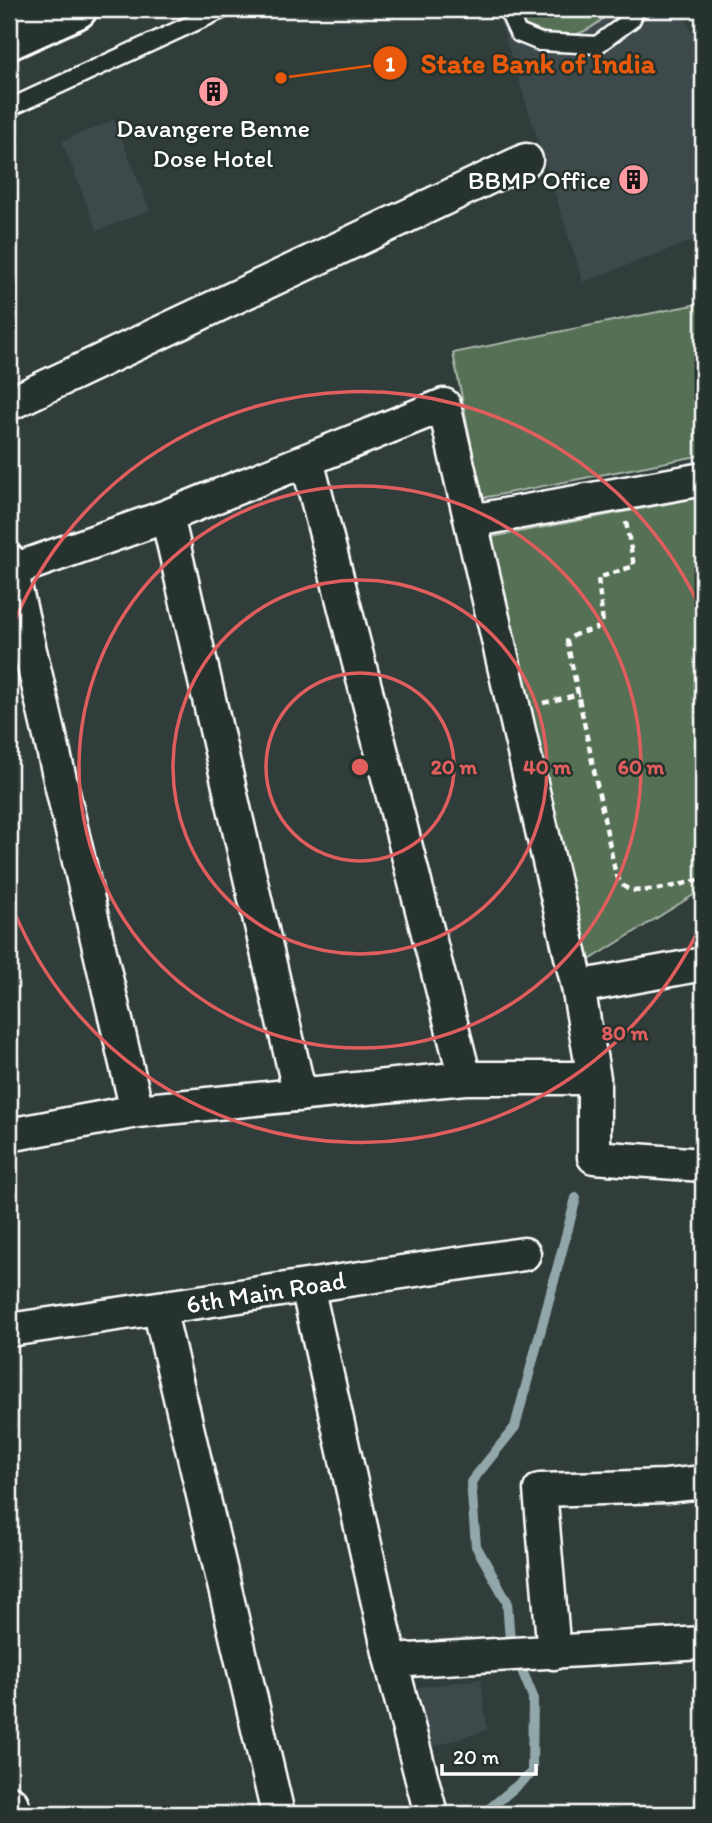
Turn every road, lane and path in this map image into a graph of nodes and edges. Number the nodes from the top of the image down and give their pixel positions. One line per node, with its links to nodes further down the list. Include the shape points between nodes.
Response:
1 (77, 9): 5 (main road)
2 (224, 9): 6 (lane)
3 (507, 9): 4 (lane, via 517,33 540,42 597,46 632,19)
4 (636, 9)
5 (9, 40)
6 (9, 108)
7 (526, 160): 8 (street)
8 (9, 404)
9 (307, 460): 12 (street); 13 (street, via 444,405); 19 (street)
10 (703, 479): 11 (street)
11 (621, 494): 13 (street); 15 (path, via 634,566 598,578 603,624 567,641 615,871 620,883 630,890)
12 (167, 516): 14 (street); 20 (street)
13 (471, 521): 17 (street)
14 (11, 565): 21 (street)
15 (703, 879)
16 (703, 964): 17 (street)
17 (578, 987): 18 (street)
18 (594, 1077): 19 (street); 23 (street, via 594,1157)
19 (465, 1078): 20 (street)
20 (299, 1095): 21 (street)
21 (138, 1111): 22 (street)
22 (9, 1135)
23 (703, 1165)
24 (524, 1254): 25 (street, 6th Main Road)
25 (307, 1286): 26 (street, 6th Main Road); 31 (street)
26 (159, 1308): 27 (street, 6th Main Road); 34 (street)
27 (9, 1330)
28 (703, 1482): 30 (street, via 540,1490)
29 (703, 1643): 30 (street)
30 (554, 1653): 31 (street)
31 (391, 1661): 35 (street)
32 (9, 1805): 33 (main road)
33 (11, 1814)
34 (278, 1814)
35 (432, 1814)

